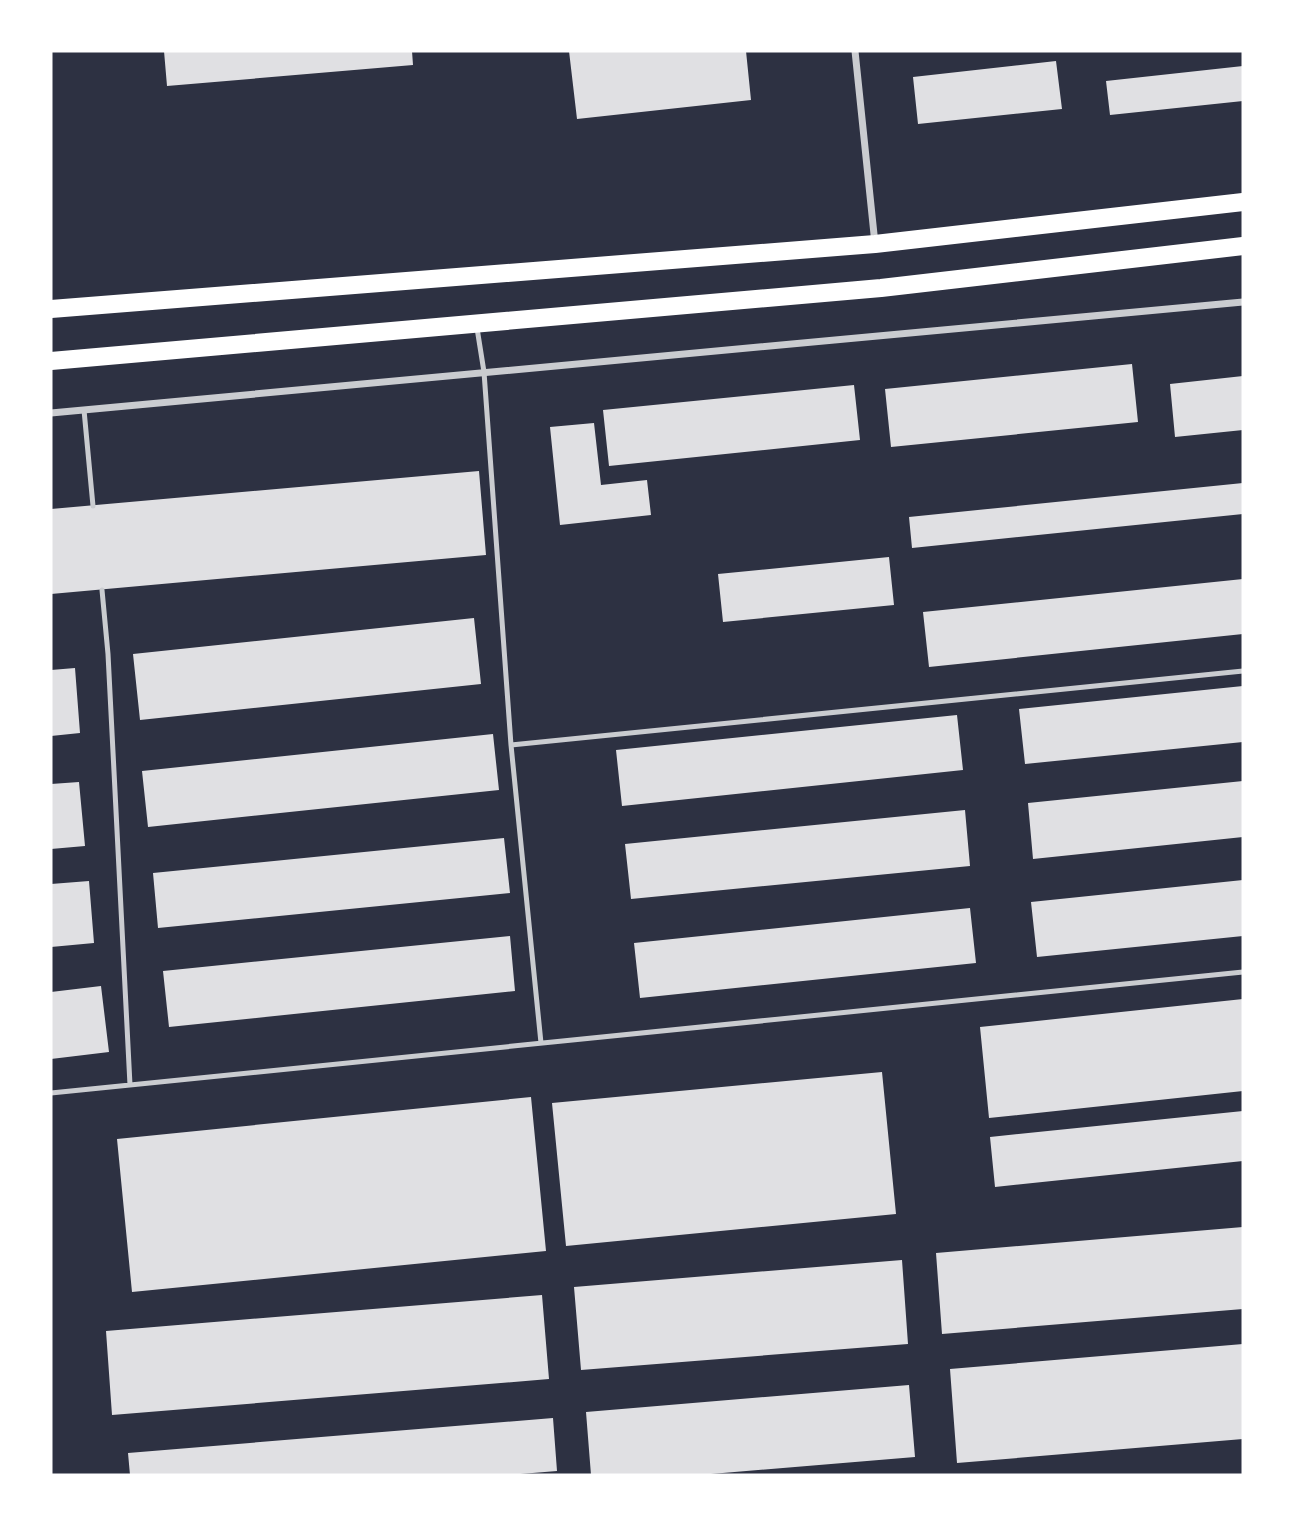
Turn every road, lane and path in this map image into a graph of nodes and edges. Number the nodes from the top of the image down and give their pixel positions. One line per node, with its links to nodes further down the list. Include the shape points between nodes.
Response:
1 (855, 51): 3 (street)
2 (1243, 202): 3 (main road)
3 (875, 244): 6 (main road)
4 (1243, 246): 7 (main road, via 881,288)
5 (1243, 302): 9 (street)
6 (51, 309)
7 (476, 322): 8 (main road); 9 (lane)
8 (51, 361)
9 (484, 372): 10 (street); 15 (lane)
10 (84, 410): 11 (street); 12 (lane)
11 (51, 413)
12 (93, 506)
13 (102, 590): 18 (lane)
14 (1243, 671): 15 (lane)
15 (511, 745): 17 (lane)
16 (1243, 972): 17 (lane)
17 (541, 1043): 18 (lane)
18 (130, 1085): 19 (lane)
19 (51, 1093)

